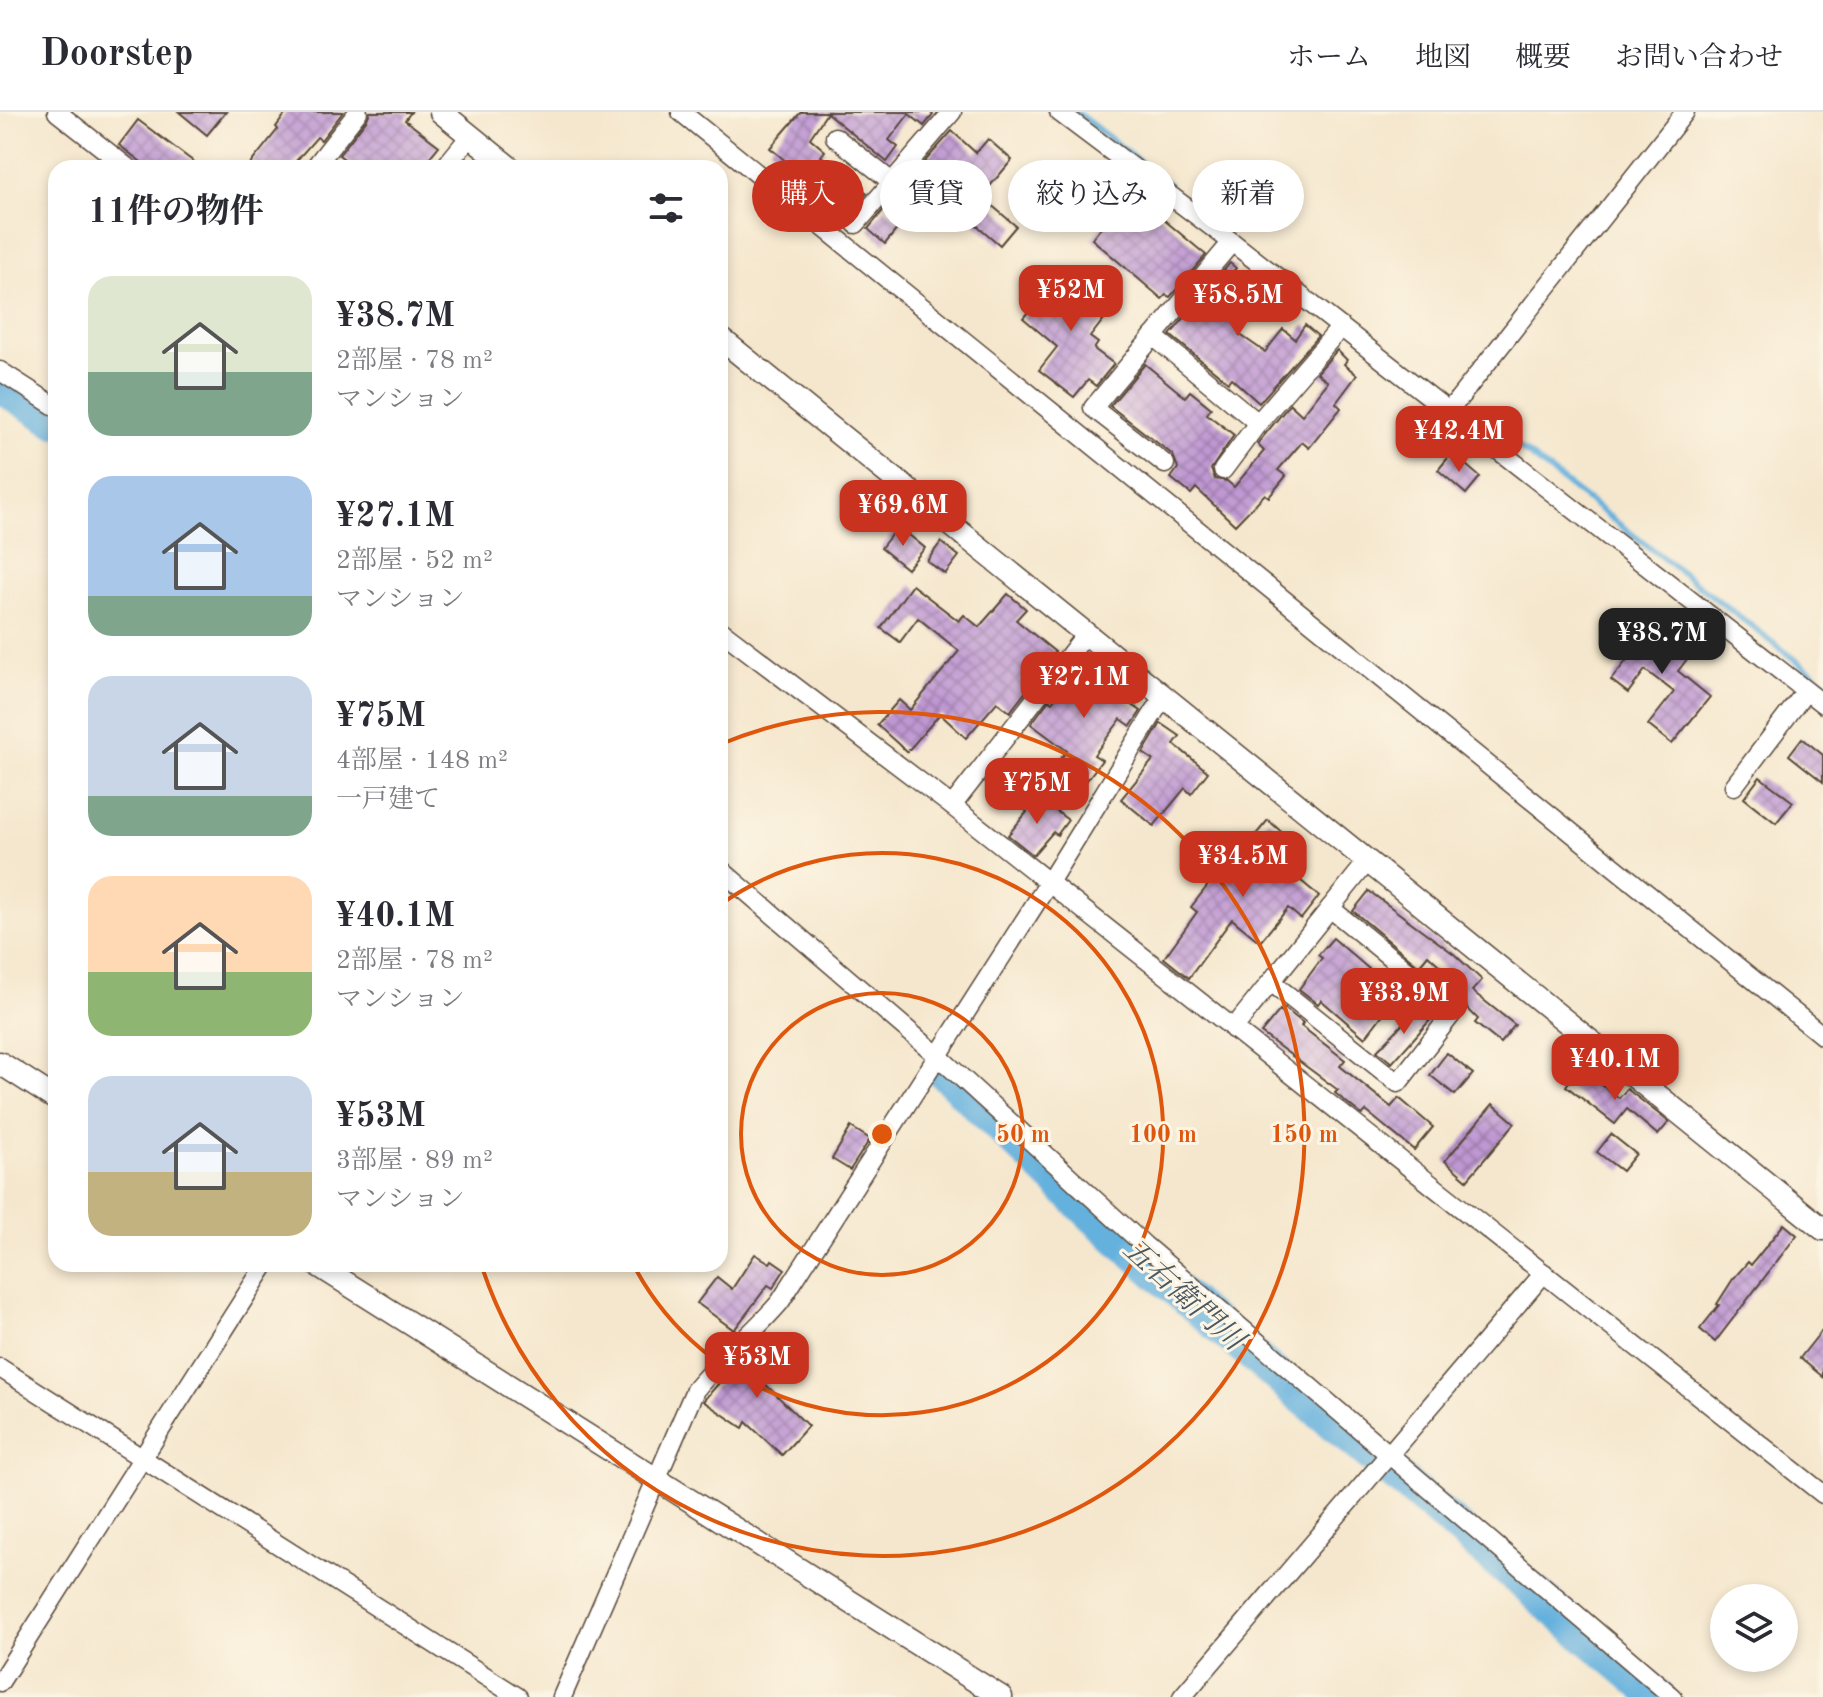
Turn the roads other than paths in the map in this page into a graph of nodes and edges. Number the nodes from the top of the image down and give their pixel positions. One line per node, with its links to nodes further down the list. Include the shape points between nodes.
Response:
1 (57, 112): 10 (street)
2 (358, 112): 11 (street)
3 (441, 112): 8 (street)
4 (681, 112): 41 (street)
5 (952, 112): 14 (street)
6 (1059, 112): 18 (street)
7 (1685, 112): 24 (street)
8 (470, 136): 12 (street); 13 (street)
9 (835, 137): 15 (street)
10 (118, 160)
11 (320, 160)
12 (450, 160)
13 (500, 160)
14 (911, 160)
15 (880, 173)
16 (880, 196): 17 (street)
17 (864, 215)
18 (1232, 242): 19 (street); 20 (street)
19 (1341, 327): 24 (street); 25 (street)
20 (1153, 336): 25 (street); 26 (street, via 1093,408)
21 (728, 344): 28 (street)
22 (0, 371): 23 (street)
23 (48, 402)
24 (1449, 411): 30 (street)
25 (1258, 423): 27 (street)
26 (1165, 464)
27 (1223, 470)
28 (1086, 634): 31 (street); 34 (street)
29 (728, 636): 34 (street)
30 (1806, 691): 32 (street); 33 (street)
31 (1164, 696): 35 (street); 37 (street)
32 (1823, 704)
33 (1734, 786)
34 (952, 806): 37 (street)
35 (1367, 862): 38 (street); 45 (street)
36 (728, 876): 42 (street)
37 (1048, 884): 40 (street); 42 (street)
38 (1330, 908): 39 (street); 39 (street, via 1455,1010 1398,1083)
39 (1271, 982): 40 (street)
40 (1233, 1029): 48 (street)
41 (1823, 1036)
42 (938, 1056): 50 (street, via 1144,1245); 52 (street, via 780,1302 695,1390)
43 (0, 1063): 44 (street)
44 (48, 1094)
45 (1823, 1229)
46 (261, 1272): 51 (street)
47 (329, 1272): 52 (street)
48 (1544, 1273): 50 (street); 53 (street)
49 (0, 1368): 51 (street)
50 (1390, 1457): 58 (street); 59 (street)
51 (144, 1458): 54 (street); 55 (street)
52 (656, 1477): 56 (street); 57 (street)
53 (1823, 1494)
54 (0, 1682)
55 (518, 1697)
56 (562, 1697)
57 (1001, 1697)
58 (1182, 1697)
59 (1673, 1697)

